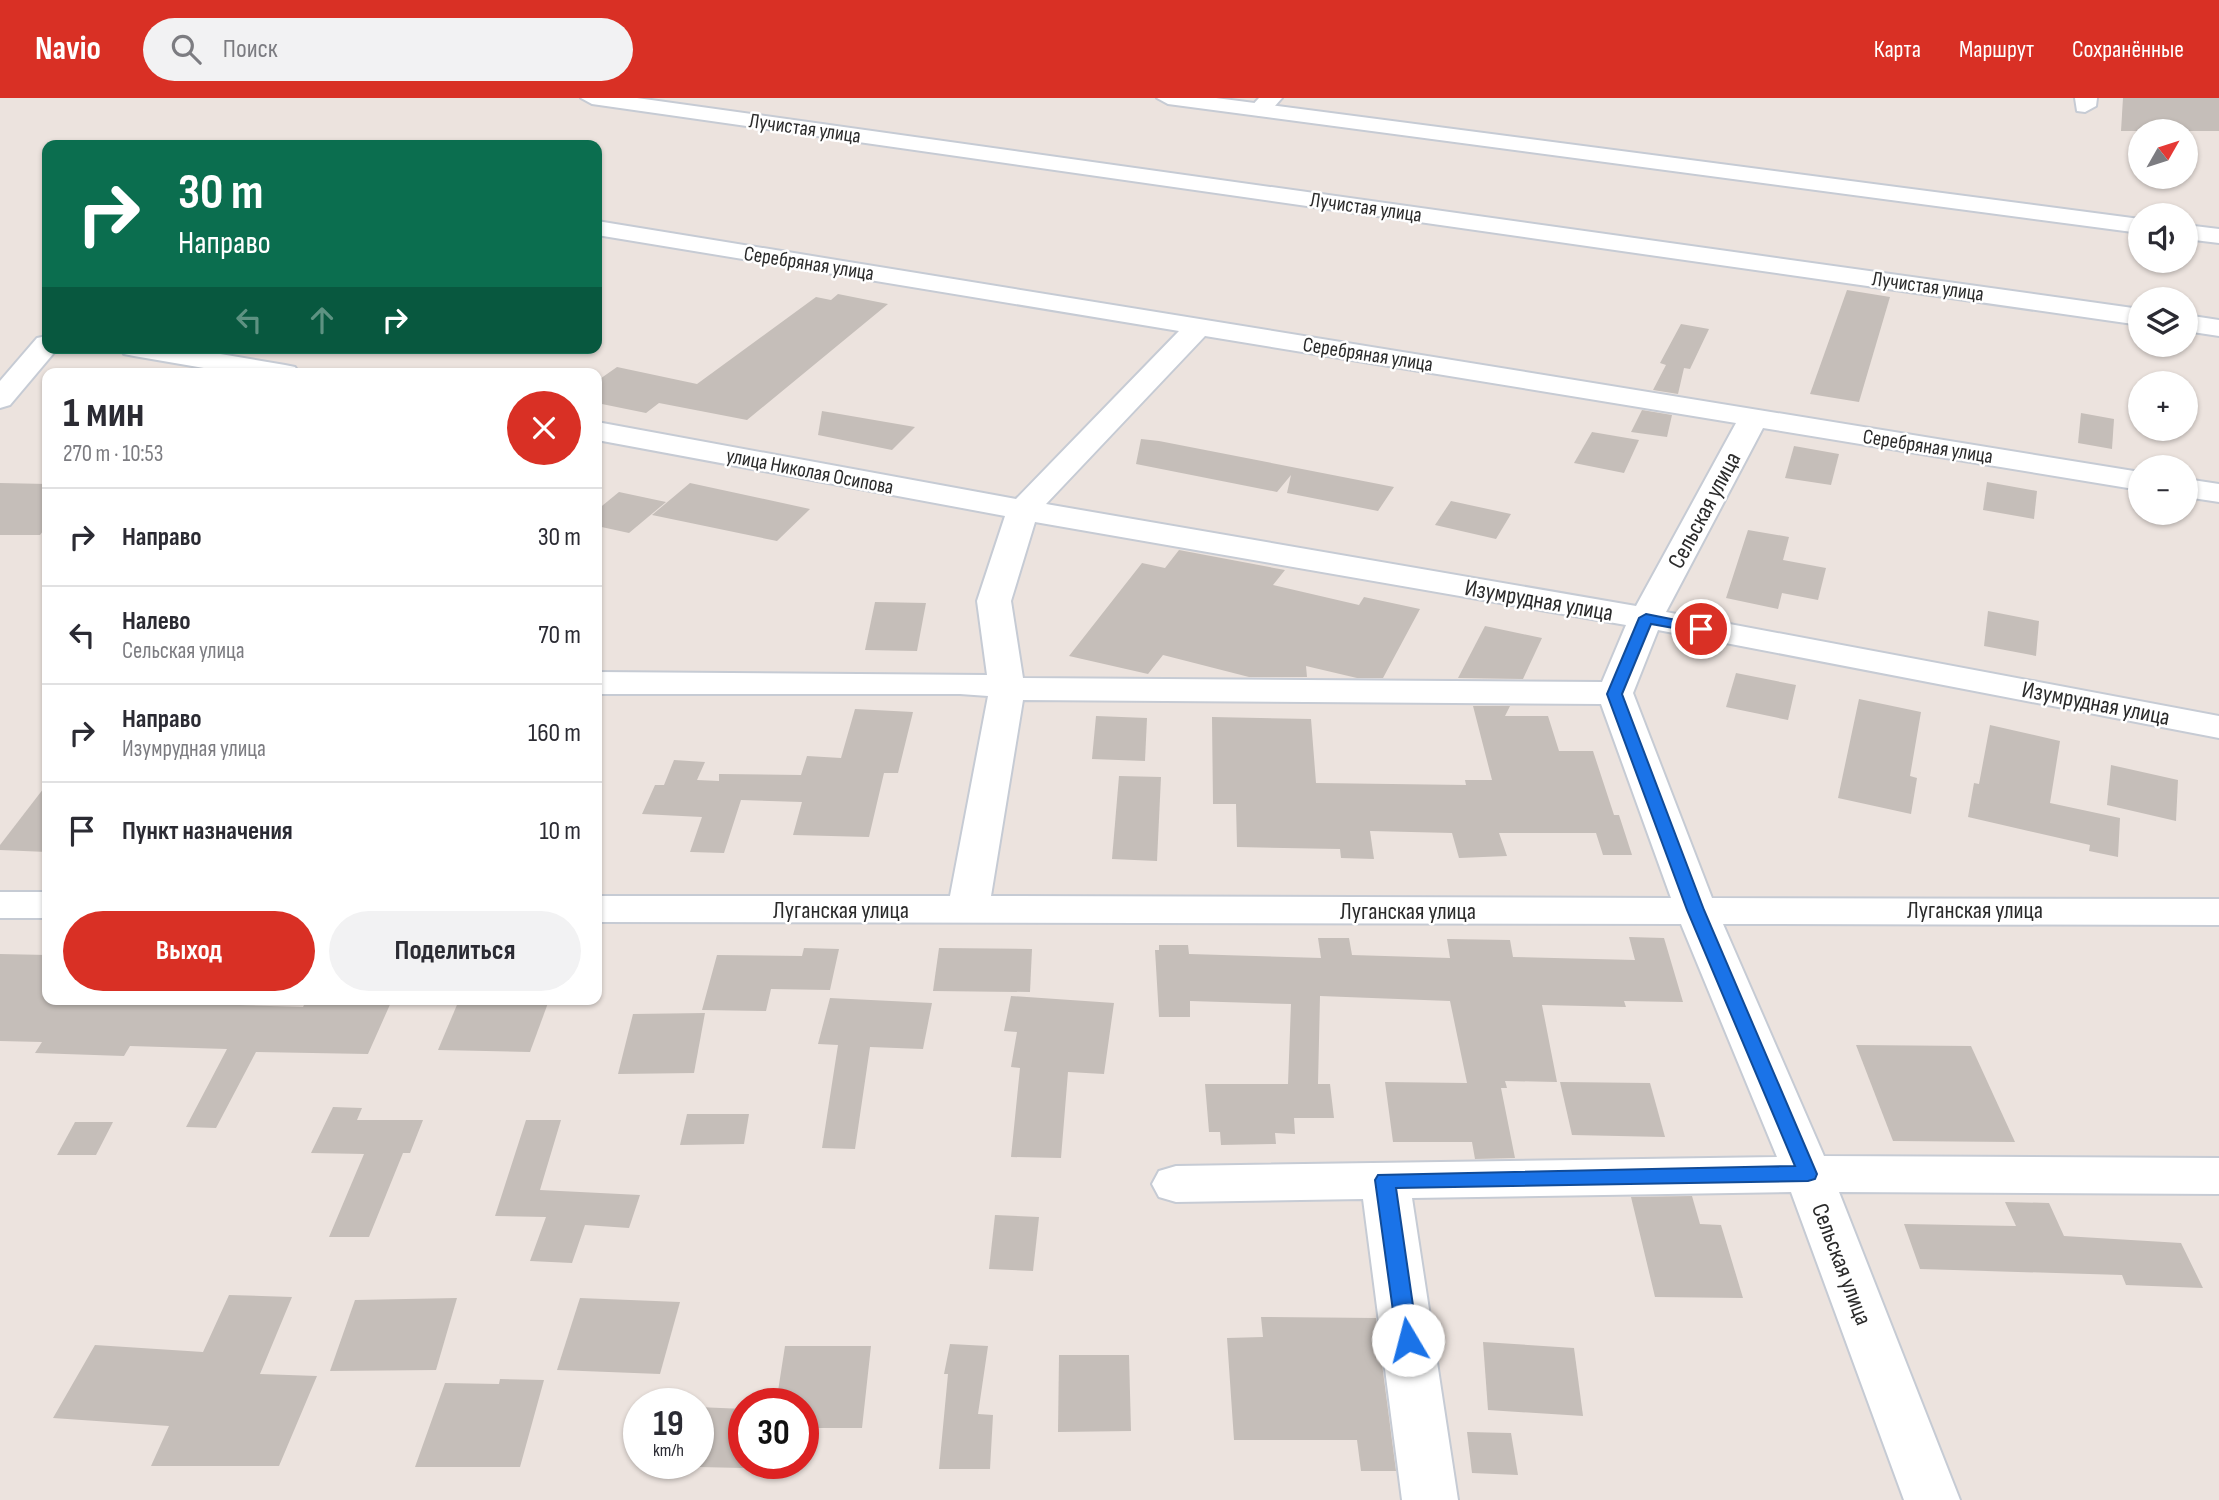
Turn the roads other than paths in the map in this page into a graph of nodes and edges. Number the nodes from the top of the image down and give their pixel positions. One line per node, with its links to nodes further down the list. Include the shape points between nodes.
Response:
1 (592, 98): 8 (street, Лучистая улица)
2 (1168, 98): 3 (street)
3 (1265, 104): 4 (street)
4 (2128, 224)
5 (602, 229): 10 (street, Серебряная улица)
6 (2198, 233): 7 (street)
7 (2219, 236)
8 (2128, 315)
9 (2198, 325): 11 (street)
10 (1198, 327): 16 (street, Серебряная улица); 21 (street)
11 (2219, 328)
12 (42, 350): 15 (street)
13 (170, 354): 14 (street)
14 (255, 368)
15 (0, 399)
16 (1754, 417): 18 (street, Серебряная улица); 22 (street, Сельская улица)
17 (602, 432): 21 (street, улица Николая Осипова)
18 (2128, 479)
19 (2198, 490): 20 (street)
20 (2219, 494)
21 (1023, 510): 22 (street, Изумрудная улица); 24 (street, via 994,601)
22 (1646, 618): 25 (street, Сельская улица); 26 (street, Изумрудная улица)
23 (602, 683): 24 (street, via 960,683)
24 (1007, 689): 25 (street); 31 (street)
25 (1615, 694): 30 (street, Сельская улица)
26 (2219, 727)
27 (0, 905): 28 (street)
28 (42, 905)
29 (602, 909): 31 (street, Луганская улица)
30 (1696, 910): 31 (street, Луганская улица); 32 (street, Луганская улица); 33 (street, Сельская улица)
31 (968, 911)
32 (2219, 912)
33 (1808, 1174): 34 (street); 35 (street); 38 (street, Сельская улица)
34 (2219, 1176)
35 (1385, 1180): 36 (street); 37 (street)
36 (1176, 1184)
37 (1430, 1500)
38 (1932, 1500)

